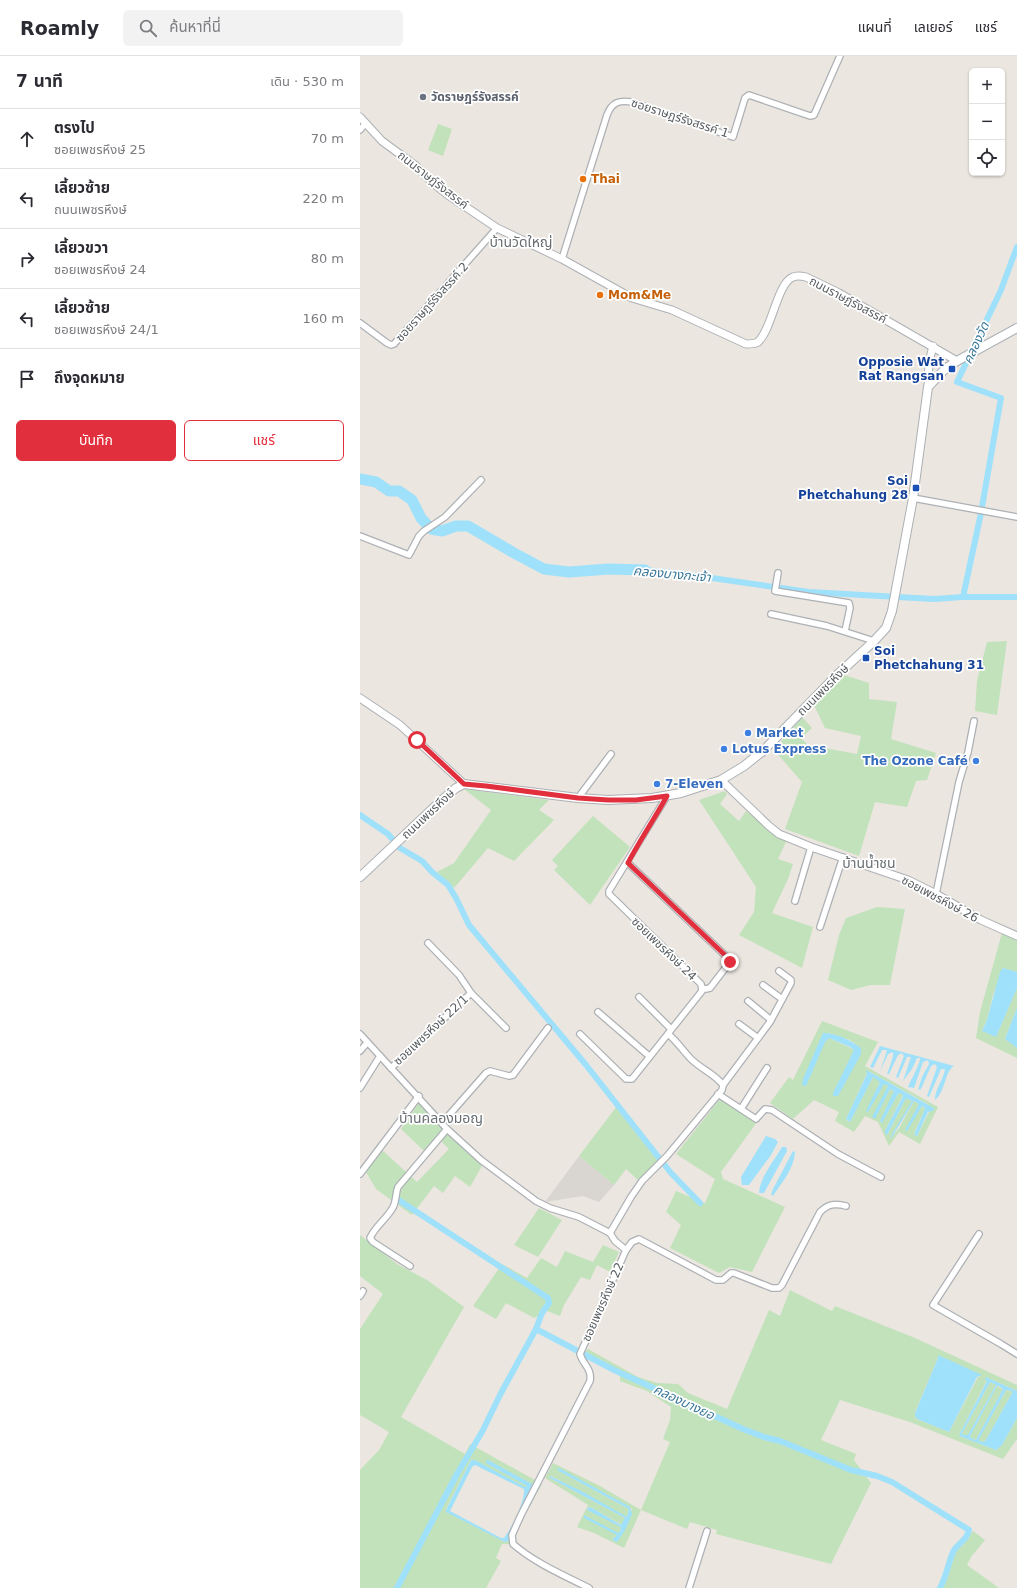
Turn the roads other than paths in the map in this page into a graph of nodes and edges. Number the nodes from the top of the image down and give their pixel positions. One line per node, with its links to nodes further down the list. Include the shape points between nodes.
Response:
1 (840, 56): 5 (street, ซอยราษฎร์รังสรรค์ 1, via 814,115 810,116 749,95 745,98 733,137 632,102 617,102 607,115)
2 (360, 117): 3 (street, ถนนราษฎ์รังสรรค์)
3 (363, 127): 4 (street, ถนนราษฎ์รังสรรค์, via 416,166 448,195)
4 (497, 228): 5 (street, ถนนราษฎ์รังสรรค์); 6 (street, ซอยราษฎร์รังสรรค์ 2, via 394,344 387,343)
5 (562, 259): 8 (street, ถนนราษฎ์รังสรรค์, via 632,298 672,310 746,344 755,344 762,337 785,285 794,276 800,276 839,293)
6 (360, 323)
7 (1017, 328): 9 (main road)
8 (933, 346): 9 (street, ถนนราษฎ์รังสรรค์); 10 (street, via 929,362)
9 (957, 360): 10 (main road)
10 (928, 387): 12 (main road, ถนนเพชรหึงษ์)
11 (481, 480): 14 (street, via 451,511 419,536 409,555)
12 (913, 498): 13 (street); 18 (main road, ถนนเพชรหึงษ์, via 892,611 886,628)
13 (1017, 517)
14 (360, 536)
15 (778, 573): 17 (street, via 776,591 849,602)
16 (770, 614): 17 (street)
17 (845, 631): 18 (street)
18 (874, 641): 22 (main road, ถนนเพชรหึงษ์, via 836,675 763,750)
19 (360, 698): 23 (street, via 400,725)
20 (974, 721): 30 (street)
21 (611, 754): 25 (street)
22 (721, 780): 24 (main road, ถนนเพชรหึงษ์); 26 (street, ซอยเพชรหึงษ์ 26, via 779,834)
23 (464, 784): 25 (main road, ถนนเพชรหึงษ์); 29 (main road, ถนนเพชรหึงษ์, via 443,799)
24 (667, 796): 25 (main road, ถนนเพชรหึงษ์, via 636,800); 28 (street, ซอยเพชรหึงษ์ 24)
25 (578, 798)
26 (811, 847): 27 (street, ซอยเพชรหึงษ์ 26); 31 (street)
27 (843, 857): 30 (street, ซอยเพชรหึงษ์ 26, via 908,880); 32 (street)
28 (628, 863): 37 (street, ซอยเพชรหึงษ์ 24, via 609,892 611,896 701,984); 37 (street, via 730,960 710,988)
29 (360, 877)
30 (936, 894): 33 (street, ซอยเพชรหึงษ์ 26, via 981,920)
31 (795, 901)
32 (820, 927)
33 (1017, 936)
34 (428, 943): 38 (street, ซอยเพชรหึงษ์ 22/1, via 459,975)
35 (779, 971): 40 (street, via 791,980)
36 (763, 985): 40 (street)
37 (702, 988): 47 (street, ซอยเพชรหึงษ์ 24)
38 (471, 993): 45 (street, ซอยเพชรหึงษ์ 22/1); 55 (street, ซอยเพชรหึงษ์ 22/1)
39 (639, 996): 47 (street)
40 (782, 999): 43 (street)
41 (748, 1001): 43 (street)
42 (598, 1012): 54 (street)
43 (771, 1020): 50 (street)
44 (739, 1024): 50 (street)
45 (506, 1028)
46 (548, 1028): 62 (street, via 513,1076 490,1071 486,1073)
47 (669, 1031): 54 (street, ซอยเพชรหึงษ์ 24); 57 (street, via 691,1058 719,1079)
48 (360, 1034): 51 (street, ซอยเพชรหึงษ์ 22)
49 (580, 1034): 54 (street, ซอยเพชรหึงษ์ 24, via 626,1079 632,1079)
50 (758, 1038): 57 (street)
51 (367, 1042): 52 (street); 53 (street, ซอยเพชรหึงษ์ 22)
52 (360, 1051)
53 (380, 1056): 55 (street, ซอยเพชรหึงษ์ 22); 58 (street)
54 (649, 1056)
55 (391, 1068): 60 (street, ซอยเพชรหึงษ์ 22)
56 (767, 1068): 61 (street)
57 (723, 1086): 59 (street)
58 (360, 1088)
59 (718, 1094): 61 (street); 67 (street, via 667,1156 642,1181)
60 (419, 1096): 62 (street, ซอยเพชรหึงษ์ 22); 64 (street)
61 (741, 1109): 65 (street, via 756,1119 765,1109 772,1110 838,1154)
62 (442, 1123): 63 (street, ซอยเพชรหึงษ์ 22)
63 (447, 1129): 67 (street, ซอยเพชรหึงษ์ 22, via 481,1160 536,1201 579,1217); 70 (street, via 398,1187 393,1208 370,1238)
64 (360, 1174)
65 (881, 1177)
66 (846, 1206): 69 (street, via 828,1205 820,1212 782,1284 776,1289 734,1273 723,1280 716,1280 639,1239 632,1242)
67 (610, 1234): 69 (street, ซอยเพชรหึงษ์ 22)
68 (979, 1234): 71 (street, via 933,1305)
69 (626, 1250): 73 (street, ซอยเพชรหึงษ์ 22, via 580,1354 581,1360 591,1374 590,1381 512,1535 513,1544 536,1561)
70 (410, 1266)
71 (1017, 1354)
72 (707, 1531): 74 (street)
73 (589, 1588)
74 (689, 1588)

